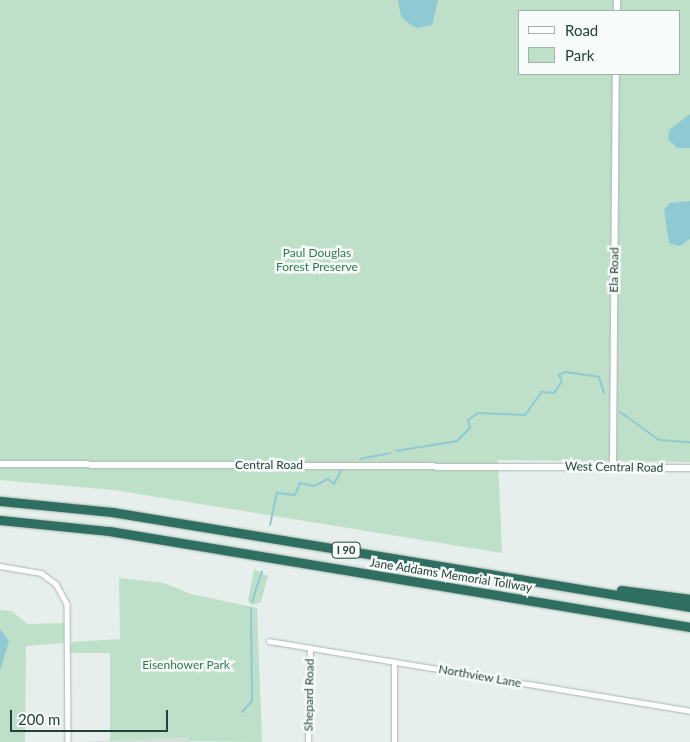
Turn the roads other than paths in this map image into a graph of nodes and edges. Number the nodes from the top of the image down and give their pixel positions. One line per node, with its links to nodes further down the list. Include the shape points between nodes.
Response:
1 (616, 75): 4 (street, Ela Road)
2 (0, 464): 3 (street, Central Road)
3 (538, 466): 4 (street, West Central Road)
4 (612, 467): 5 (street, West Central Road)
5 (690, 468)
6 (0, 501): 9 (highway, Jane Addams Memorial Tollway / I 90, via 112,512)
7 (0, 520): 12 (highway, Jane Addams Memorial Tollway / I 90, via 109,531)
8 (0, 566): 17 (street, via 41,573 56,584 67,604)
9 (532, 581): 10 (highway); 11 (highway, Jane Addams Memorial Tollway / I 90)
10 (690, 599)
11 (690, 608)
12 (690, 627)
13 (269, 641): 14 (street, Northview Lane)
14 (310, 648): 15 (street, Northview Lane); 18 (street, Shepard Road)
15 (394, 662): 16 (street, Northview Lane); 19 (street)
16 (690, 711)
17 (68, 742)
18 (308, 742)
19 (394, 742)

